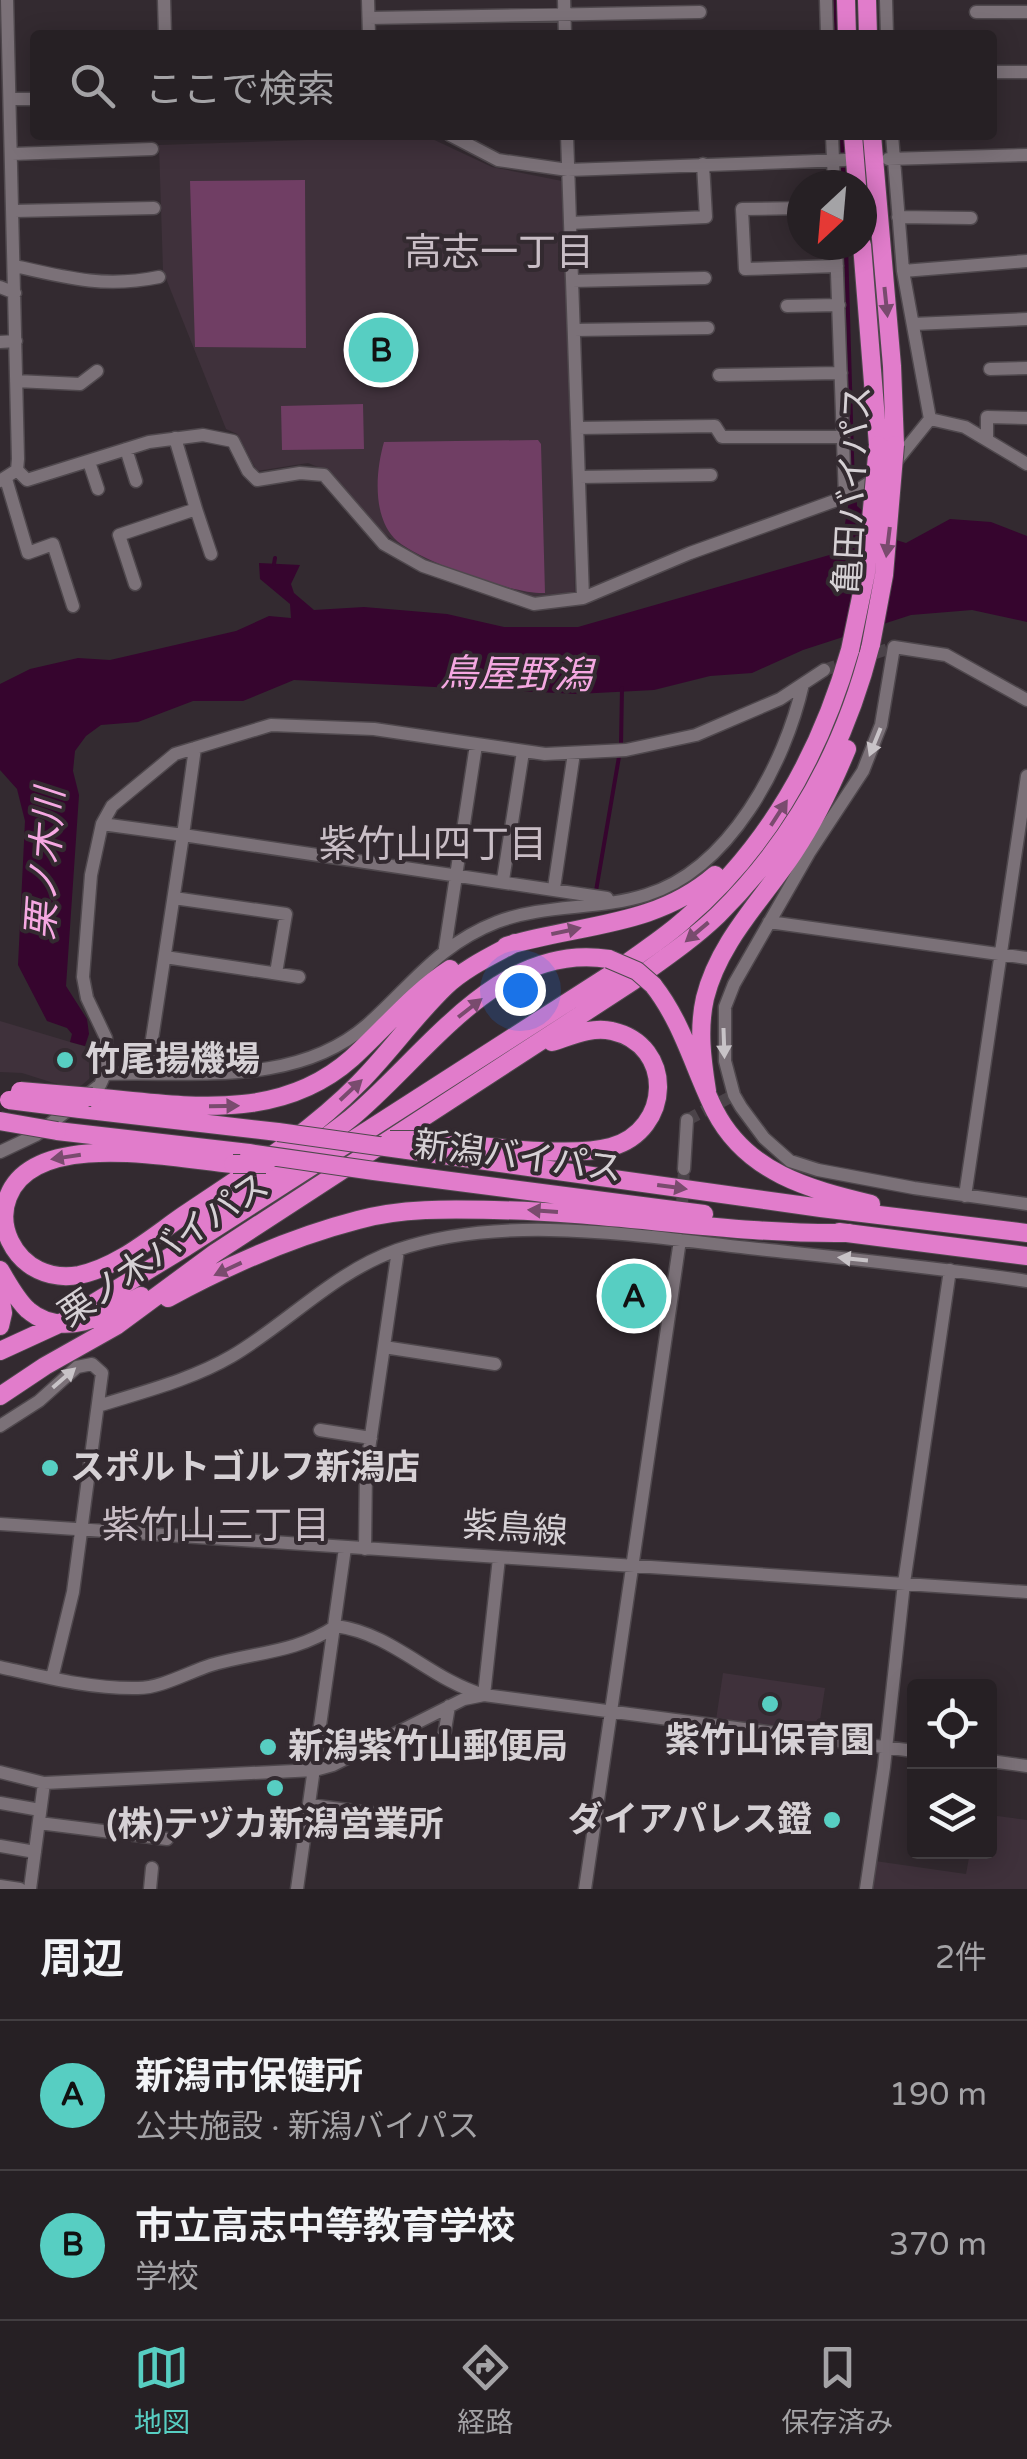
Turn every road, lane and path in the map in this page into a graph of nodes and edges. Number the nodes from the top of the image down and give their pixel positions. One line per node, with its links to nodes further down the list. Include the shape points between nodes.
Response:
1 (164, 0): 14 (street)
2 (368, 0): 13 (street)
3 (815, 0): 4 (street)
4 (826, 0): 16 (street)
5 (846, 0): 17 (highway)
6 (867, 0): 18 (highway)
7 (886, 0): 19 (street)
8 (564, 6): 10 (street); 13 (street)
9 (4, 8): 22 (street)
10 (700, 12)
11 (976, 12): 12 (street)
12 (1027, 12)
13 (369, 18): 15 (street)
14 (164, 30)
15 (369, 30)
16 (828, 30)
17 (847, 30)
18 (868, 30)
19 (887, 30)
20 (997, 72): 21 (street)
21 (1027, 72)
22 (10, 99): 23 (street); 31 (street)
23 (30, 99)
24 (460, 140): 36 (street, via 498,160)
25 (567, 140): 36 (street)
26 (833, 140): 34 (street)
27 (853, 140): 38 (highway)
28 (872, 140): 76 (highway, 亀田バイパス, one-way to 76, via 892,366)
29 (891, 140): 33 (street)
30 (152, 149): 31 (street)
31 (12, 154): 41 (street)
32 (1027, 156): 33 (street)
33 (889, 159): 42 (street)
34 (839, 160): 35 (street); 37 (street)
35 (703, 164): 36 (street); 44 (street, via 706,217)
36 (568, 170): 44 (street)
37 (837, 170)
38 (856, 170)
39 (154, 208): 41 (street)
40 (787, 208): 49 (street, via 742,210 745,269)
41 (9, 215): 48 (street)
42 (898, 218): 43 (street); 50 (street)
43 (971, 218)
44 (570, 223): 53 (street)
45 (837, 260): 49 (street)
46 (864, 260): 76 (highway, 亀田バイパス)
47 (1027, 261): 50 (street)
48 (15, 266): 51 (street, via 78,281); 55 (street)
49 (837, 266): 56 (street)
50 (903, 271): 59 (street)
51 (159, 277)
52 (705, 278): 53 (street)
53 (572, 281): 61 (street)
54 (0, 286): 55 (street)
55 (16, 292): 62 (street)
56 (838, 305): 57 (street); 67 (street)
57 (787, 306)
58 (1027, 320): 59 (street)
59 (912, 324): 71 (street)
60 (708, 328): 61 (street)
61 (574, 330): 72 (street)
62 (16, 341): 63 (street); 69 (street)
63 (0, 342)
64 (990, 368): 65 (street)
65 (1027, 368)
66 (96, 371): 69 (street, via 80,384)
67 (842, 373): 68 (street); 73 (street)
68 (719, 375)
69 (16, 380): 81 (street)
70 (1027, 418): 74 (street, via 987,417)
71 (930, 420): 74 (street); 85 (street, via 888,471)
72 (577, 428): 73 (street, via 716,426 722,437); 82 (street)
73 (842, 437): 85 (street)
74 (986, 437): 79 (street)
75 (175, 438): 77 (street); 86 (street); 89 (street, via 232,441 258,480 324,475 384,544 423,566 534,604)
76 (887, 445): 91 (highway, 亀田バイパス, one-way to 91, bridge, via 884,575); 102 (highway, 亀田バイパス, one-way to 76, bridge, via 777,817 824,730 850,650)
77 (126, 449): 78 (street); 83 (street)
78 (89, 462): 81 (street, via 28,480); 84 (street)
79 (1027, 464)
80 (711, 475): 82 (street)
81 (8, 477): 90 (street, via 28,553 53,544)
82 (579, 477): 89 (street)
83 (136, 481)
84 (98, 490)
85 (851, 494): 89 (street)
86 (196, 509): 87 (street); 88 (street, via 119,535)
87 (211, 554)
88 (135, 584)
89 (583, 598)
90 (73, 606)
91 (869, 652): 116 (highway, 亀田バイパス, one-way to 116, via 824,772 742,888 694,936); 119 (highway, via 856,725 824,804 713,975 701,1023)
92 (824, 670): 93 (street)
93 (802, 684): 98 (street, via 696,734 626,750); 107 (street, via 794,721 771,770 722,846 676,882)
94 (1027, 700): 108 (street, one-way to 108, via 946,655 894,647 882,726 864,771)
95 (476, 745): 96 (street, via 374,729 271,725); 97 (street); 103 (street)
96 (195, 748): 100 (street, via 175,754 112,806); 101 (street)
97 (523, 752): 98 (street); 104 (street)
98 (574, 753): 105 (street)
99 (1027, 776): 111 (street)
100 (102, 824): 101 (street); 118 (street, via 83,978 106,1038)
101 (183, 835): 103 (street); 106 (street)
102 (747, 854): 109 (highway, one-way to 102, via 672,906); 126 (highway, 亀田バイパス, via 684,920 616,971)
103 (454, 877): 104 (street); 110 (street)
104 (502, 880): 105 (street)
105 (554, 888): 107 (street)
106 (174, 898): 112 (street); 114 (street, via 286,914)
107 (620, 901): 110 (street, via 499,921)
108 (769, 922): 111 (street); 130 (street, one-way to 130, via 725,1007 724,1061 741,1107 790,1161)
109 (515, 943): 121 (highway, one-way to 109, via 228,1108 265,1102 336,1072 446,972); 127 (highway, one-way to 109, via 100,1152 54,1157 30,1168 12,1188 3,1215 6,1232 22,1258 46,1274 75,1276 120,1258 272,1155 358,1085 448,984)
110 (445, 948): 117 (street, via 365,1027 320,1056 250,1071)
111 (999, 954): 113 (street); 130 (street)
112 (164, 957): 114 (street); 117 (street)
113 (1027, 958)
114 (276, 973): 115 (street)
115 (299, 976)
116 (521, 1054): 124 (highway, via 591,1030 628,1037 654,1065 653,1114 629,1140 588,1150); 128 (highway, 亀田バイパス)
117 (147, 1072): 118 (street)
118 (105, 1074): 125 (street, via 36,1135)
119 (707, 1090): 132 (highway, via 742,1148 788,1180); 142 (highway, one-way to 119, bridge, via 350,1118 437,1034 504,983 559,957 609,959 653,985)
120 (7, 1096): 121 (highway, bridge)
121 (86, 1103): 126 (highway, 新潟バイパス, bridge, via 278,1132)
122 (687, 1120): 129 (street)
123 (0, 1121): 127 (highway, 新潟バイパス, bridge)
124 (413, 1145): 126 (highway, bridge); 132 (highway, 新潟バイパス, one-way to 132)
125 (0, 1152)
126 (336, 1153): 127 (highway, bridge); 127 (highway, 新潟バイパス, bridge, via 313,1162); 128 (highway, 新潟バイパス, bridge); 142 (highway, 栗ノ木バイパス)
127 (241, 1158)
128 (369, 1164): 133 (highway, 新潟バイパス); 137 (highway, 栗ノ木バイパス)
129 (684, 1169)
130 (965, 1196): 131 (street)
131 (1027, 1204)
132 (945, 1223): 134 (highway, 新潟バイパス)
133 (850, 1233): 138 (highway, 新潟バイパス); 146 (highway, one-way to 146, via 534,1210 443,1209 360,1219 263,1252)
134 (1027, 1233)
135 (680, 1240): 136 (street, via 486,1232); 140 (street, one-way to 135); 160 (street)
136 (398, 1250): 147 (street); 151 (street, via 344,1276 232,1356)
137 (215, 1253): 144 (highway, via 102,1317); 146 (highway, 栗ノ木バイパス)
138 (1027, 1256)
139 (0, 1270): 144 (highway, via 28,1310)
140 (950, 1270): 141 (street); 161 (street)
141 (1027, 1282)
142 (120, 1285): 144 (highway, 栗ノ木バイパス)
143 (0, 1295): 145 (highway)
144 (61, 1323): 148 (highway, 栗ノ木バイパス)
145 (0, 1326)
146 (116, 1326): 150 (highway, 栗ノ木バイパス)
147 (384, 1348): 149 (street); 154 (street)
148 (0, 1351)
149 (495, 1364)
150 (0, 1396)
151 (98, 1406): 152 (street, one-way to 151, via 77,1367 92,1364 102,1373); 156 (street)
152 (0, 1426)
153 (320, 1430): 154 (street)
154 (370, 1438): 158 (street)
155 (0, 1524): 156 (street, 紫鳥線)
156 (80, 1530): 157 (street, 紫鳥線); 165 (street)
157 (345, 1548): 158 (street, 紫鳥線); 163 (street)
158 (365, 1549): 159 (street, 紫鳥線)
159 (499, 1558): 160 (street, 紫鳥線); 166 (street)
160 (632, 1566): 161 (street, 紫鳥線); 168 (street)
161 (904, 1583): 162 (street, 紫鳥線); 169 (street)
162 (1027, 1592)
163 (336, 1626): 165 (street, via 272,1654 142,1689); 166 (street, via 379,1637 454,1685); 174 (street)
164 (0, 1667): 165 (street)
165 (52, 1678)
166 (484, 1695): 167 (street); 168 (street)
167 (448, 1706): 171 (street); 174 (street)
168 (613, 1711): 169 (street); 190 (street)
169 (886, 1748): 170 (street); 191 (street)
170 (907, 1750)
171 (441, 1754)
172 (997, 1762): 173 (street)
173 (1027, 1766)
174 (315, 1770): 176 (street); 178 (street)
175 (0, 1772): 176 (street)
176 (44, 1784): 179 (street)
177 (0, 1804): 179 (street)
178 (310, 1805): 180 (street); 189 (street)
179 (40, 1816): 181 (street); 183 (street)
180 (430, 1821)
181 (167, 1839)
182 (0, 1846): 183 (street)
183 (35, 1852): 187 (street)
184 (152, 1868): 188 (street)
185 (0, 1886): 186 (street)
186 (20, 1889)
187 (30, 1889)
188 (150, 1889)
189 (298, 1889)
190 (585, 1889)
191 (866, 1889)

